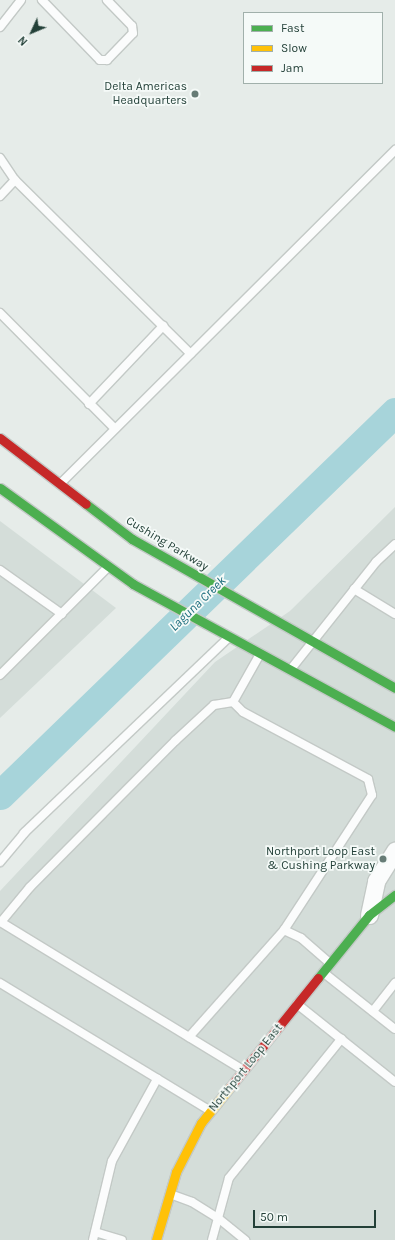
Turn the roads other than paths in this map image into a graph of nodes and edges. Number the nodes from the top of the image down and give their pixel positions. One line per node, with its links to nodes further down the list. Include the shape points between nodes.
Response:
1 (9, 0): 4 (lane)
2 (42, 0): 3 (lane, via 100,60 107,60 133,33 132,26)
3 (107, 0)
4 (20, 2): 5 (lane)
5 (0, 27)
6 (395, 150): 12 (lane)
7 (0, 158): 8 (lane)
8 (15, 180): 9 (lane); 11 (lane)
9 (0, 196)
10 (0, 313): 13 (lane)
11 (163, 326): 12 (lane); 13 (lane)
12 (191, 354): 14 (lane)
13 (89, 404): 14 (lane)
14 (115, 430): 16 (lane)
15 (0, 438): 16 (main road, Cushing Parkway)
16 (60, 484): 25 (main road, Cushing Parkway, via 132,539)
17 (0, 488): 19 (main road)
18 (395, 544): 21 (lane)
19 (108, 567): 23 (lane); 24 (main road, via 152,595)
20 (0, 570): 23 (lane)
21 (354, 589): 22 (lane); 25 (lane)
22 (393, 610)
23 (62, 614): 28 (lane)
24 (230, 637): 26 (main road); 33 (lane, via 24,833)
25 (312, 640): 27 (lane); 29 (main road, Cushing Parkway)
26 (260, 654): 27 (main road); 30 (lane)
27 (291, 669): 31 (main road)
28 (0, 675)
29 (395, 688)
30 (233, 702): 36 (lane, via 243,712 368,779 372,795); 44 (lane, via 214,705 175,741 30,887 1,922)
31 (395, 727)
32 (395, 851): 35 (street, Northport Loop East, via 376,881)
33 (0, 862)
34 (395, 895): 35 (main road, Northport Loop East)
35 (369, 915): 37 (main road, Northport Loop East)
36 (284, 930): 37 (lane, via 301,938); 44 (lane)
37 (330, 963): 38 (main road, Northport Loop East)
38 (323, 972): 41 (main road, Northport Loop East); 42 (lane)
39 (0, 983): 47 (lane)
40 (395, 983): 42 (lane)
41 (297, 1004): 45 (lane); 46 (main road, Northport Loop East)
42 (372, 1011): 43 (lane)
43 (395, 1029)
44 (189, 1037): 46 (lane)
45 (341, 1039): 48 (lane); 51 (lane, via 229,1178)
46 (244, 1070): 49 (main road, Northport Loop East)
47 (157, 1079): 49 (lane); 52 (lane, via 112,1161)
48 (395, 1082)
49 (211, 1111): 50 (main road, Northport Loop East, via 187,1147)
50 (169, 1193): 51 (lane, via 192,1202); 54 (main road, Northport Loop East)
51 (218, 1218): 55 (lane); 56 (lane)
52 (94, 1236): 53 (lane)
53 (122, 1240)
54 (156, 1240)
55 (212, 1240)
56 (245, 1240)

